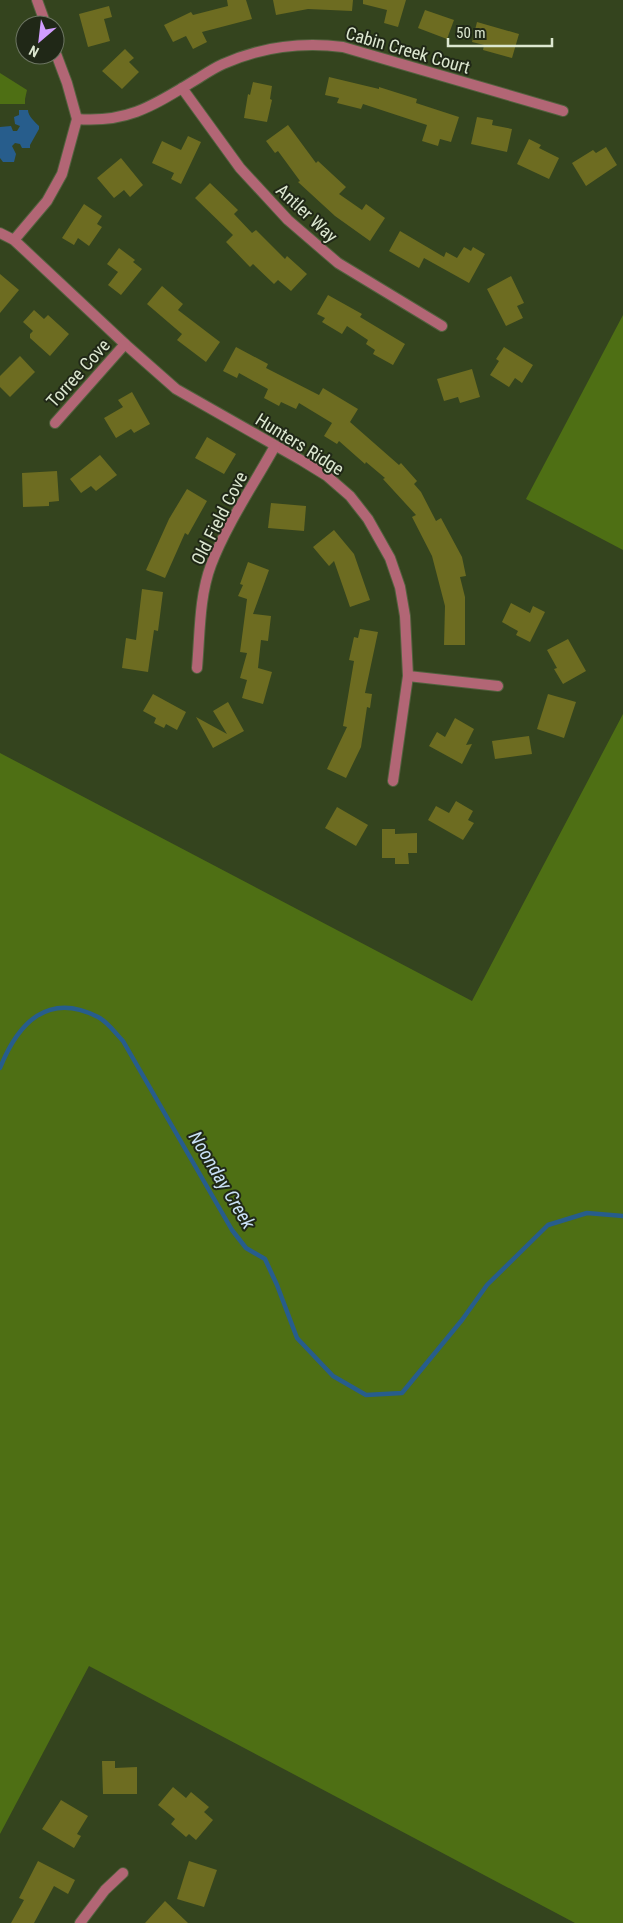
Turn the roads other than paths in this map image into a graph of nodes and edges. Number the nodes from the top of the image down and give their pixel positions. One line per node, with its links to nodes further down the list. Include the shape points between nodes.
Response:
1 (37, 0): 2 (street)
2 (42, 15)
3 (60, 65): 6 (street)
4 (182, 88): 5 (street, Cabin Creek Court, via 222,64 252,53 282,46 322,45 343,47); 6 (street, Cabin Creek Court, via 146,109 118,118); 9 (street, Antler Way, via 240,168 288,220 338,263)
5 (564, 111)
6 (77, 119): 8 (street, via 62,174 47,201)
7 (0, 233): 8 (street, Hunters Ridge)
8 (14, 240): 10 (street, Hunters Ridge)
9 (442, 326)
10 (125, 344): 11 (street, Torree Cove); 12 (street, Hunters Ridge, via 176,389)
11 (54, 423)
12 (275, 446): 13 (street, Old Field Cove, via 211,566 204,594); 14 (street, Hunters Ridge, via 327,476 368,518 390,558 400,587)
13 (196, 668)
14 (408, 676): 15 (street); 16 (street, Hunters Ridge)
15 (498, 686)
16 (393, 781)
17 (123, 1873): 18 (street, via 105,1890)
18 (80, 1923)

